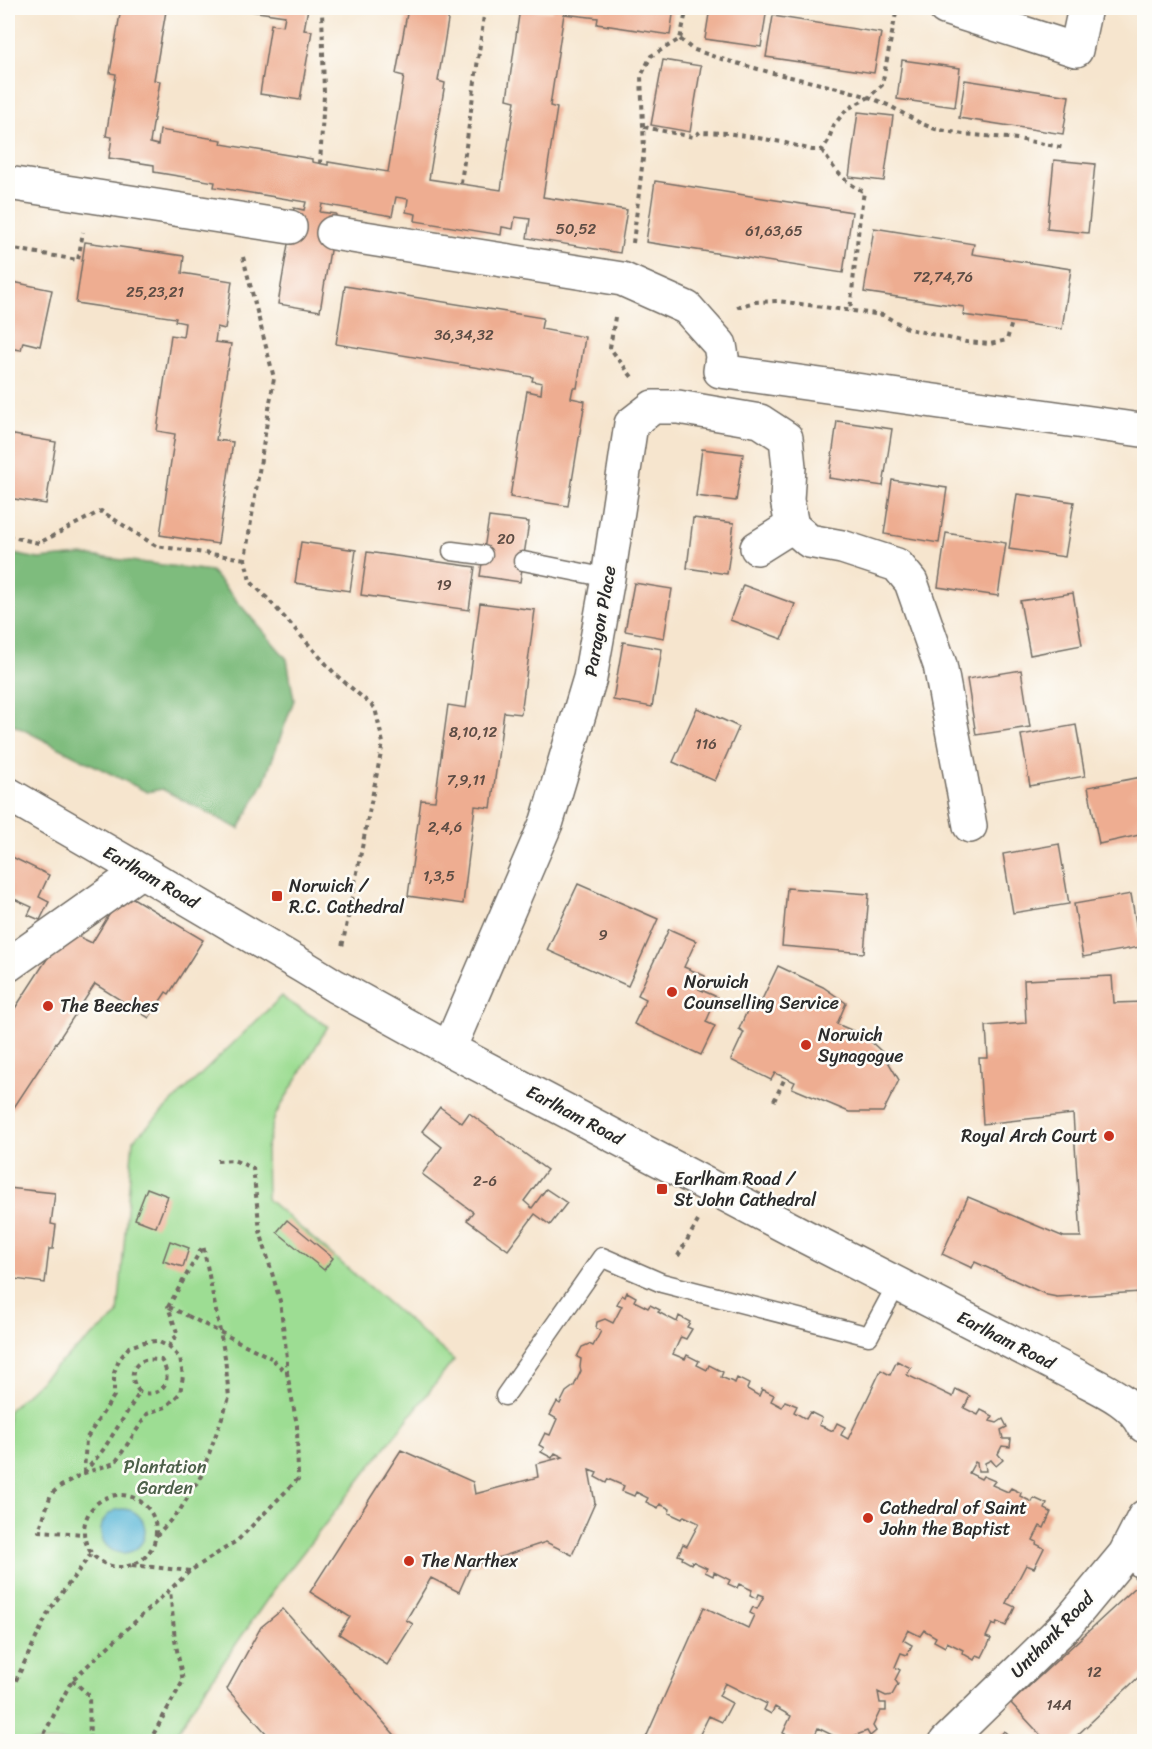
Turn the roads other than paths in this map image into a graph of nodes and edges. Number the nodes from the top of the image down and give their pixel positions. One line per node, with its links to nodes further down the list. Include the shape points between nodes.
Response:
1 (945, 8): 2 (street, via 1076,50)
2 (1085, 8)
3 (8, 183): 4 (street)
4 (290, 227)
5 (333, 233): 6 (street, via 622,279 687,308 720,345 720,371)
6 (1142, 430)
7 (792, 526): 8 (street); 12 (street, Paragon Place, via 786,438 760,421 678,407 653,407 631,423); 14 (street, via 809,541 897,565 910,582 940,665)
8 (757, 548)
9 (452, 551): 10 (lane)
10 (483, 555)
11 (523, 561): 12 (lane)
12 (608, 578): 17 (street, Paragon Place, via 590,678 547,821)
13 (8, 794): 15 (street, Earlham Road)
14 (970, 826)
15 (141, 871): 16 (street); 17 (street, Earlham Road, via 335,986)
16 (8, 965)
17 (449, 1048): 18 (street, Earlham Road)
18 (897, 1284): 19 (lane, via 869,1336 662,1283 602,1257); 20 (street, Earlham Road, via 1089,1382 1123,1402 1141,1418)
19 (505, 1396)
20 (1144, 1426)
21 (1144, 1517): 22 (street, Unthank Road)
22 (1135, 1563): 23 (street, Unthank Road, via 1066,1624)
23 (946, 1742)

